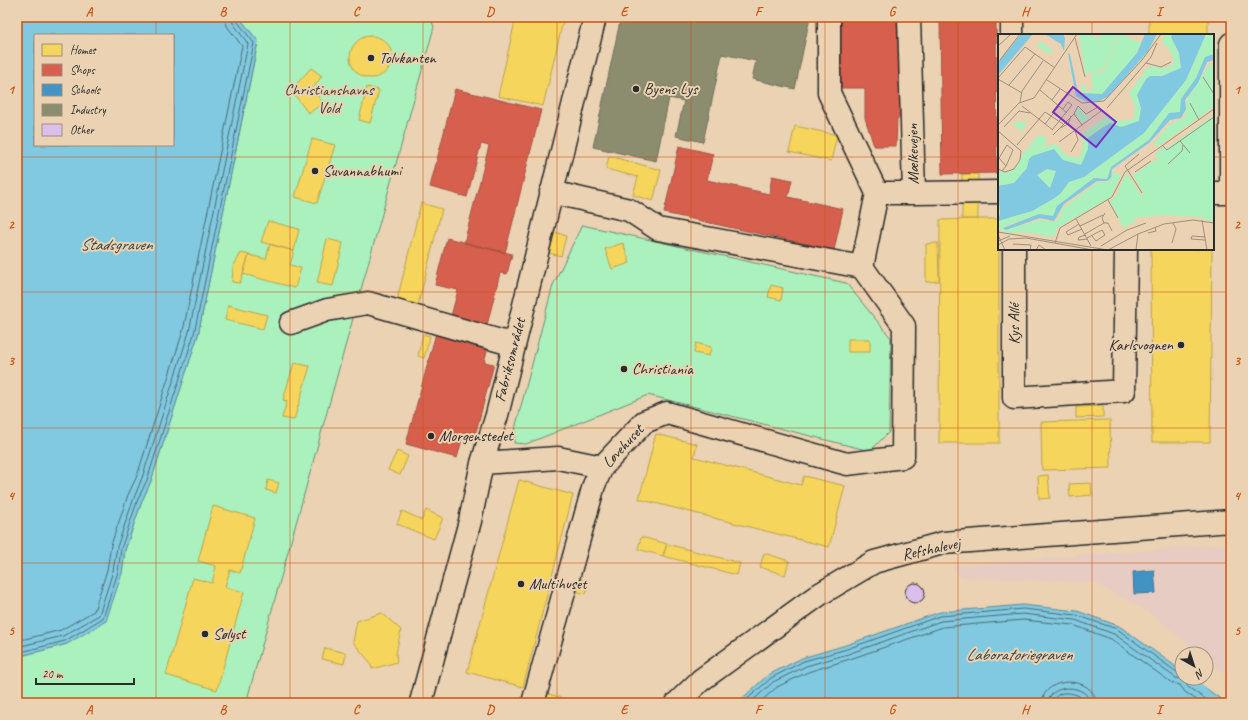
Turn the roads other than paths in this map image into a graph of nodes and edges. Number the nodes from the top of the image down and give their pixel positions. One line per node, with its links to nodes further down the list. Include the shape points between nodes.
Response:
1 (595, 17): 7 (street, Fabriksområdet)
2 (829, 17): 9 (street, via 829,93)
3 (910, 17): 10 (street, Mælkevejen)
4 (1012, 17): 5 (street)
5 (1012, 34)
6 (1231, 44): 12 (street)
7 (551, 192): 15 (street, via 629,210 658,229); 17 (street, Fabriksområdet)
8 (998, 192): 10 (street)
9 (877, 193): 10 (street, Mælkevejen); 15 (street)
10 (914, 193)
11 (1214, 193): 12 (street)
12 (1231, 193)
13 (1014, 250): 14 (street, Kys Allé, via 1014,398 1124,391)
14 (1126, 250)
15 (862, 267): 19 (street, Løvehuset, via 904,326 903,457 847,464 668,413 644,422)
16 (291, 323): 17 (street, via 327,310 368,303)
17 (514, 345): 18 (street, Fabriksområdet)
18 (482, 463): 19 (street, via 558,458); 21 (street, Fabriksområdet, via 470,521)
19 (602, 467): 22 (street, Løvehuset, via 594,485)
20 (1231, 521): 23 (street, Refshalevej, via 942,543 874,562 813,598 701,680)
21 (421, 702)
22 (533, 703)
23 (677, 703)

